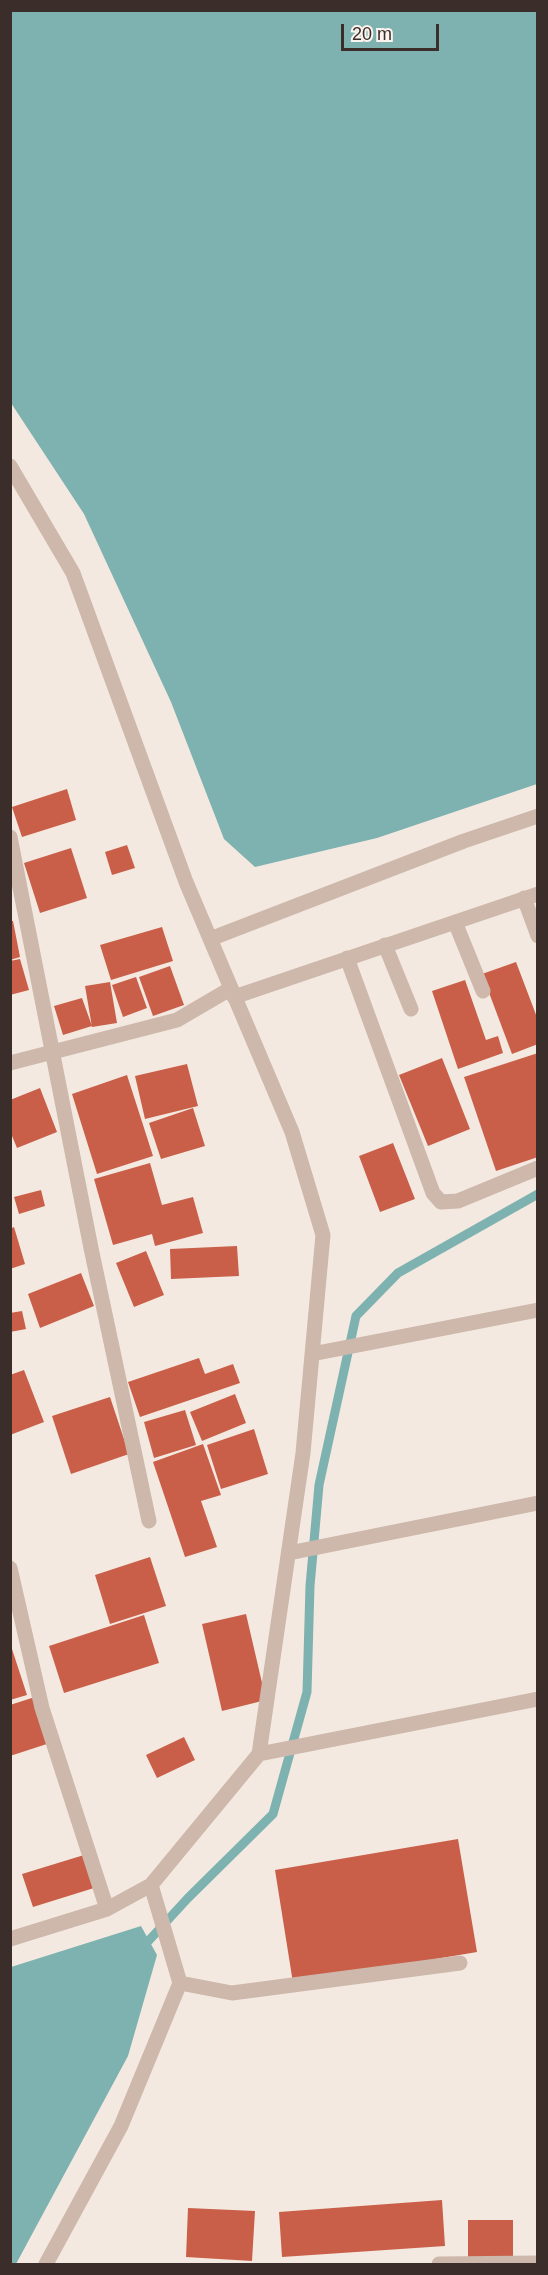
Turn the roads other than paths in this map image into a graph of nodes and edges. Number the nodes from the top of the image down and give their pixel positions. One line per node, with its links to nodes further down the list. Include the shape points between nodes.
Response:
1 (10, 466): 7 (street, via 73,573)
2 (537, 816): 7 (street)
3 (10, 837): 13 (street)
4 (531, 896): 5 (street); 6 (street)
5 (455, 922): 8 (street); 10 (street)
6 (537, 936)
7 (210, 939): 11 (street)
8 (385, 945): 9 (street); 12 (street)
9 (347, 958): 11 (street); 15 (street, via 433,1193 441,1202 458,1201)
10 (483, 991)
11 (232, 993): 13 (street, via 177,1020); 17 (street, via 292,1132 323,1235)
12 (411, 1009)
13 (53, 1053): 14 (street); 19 (street)
14 (10, 1063)
15 (537, 1168)
16 (537, 1310): 17 (street)
17 (312, 1354): 20 (street)
18 (537, 1503): 20 (street)
19 (149, 1521)
20 (293, 1552): 23 (street)
21 (10, 1568): 25 (street, via 42,1708)
22 (537, 1699): 23 (street)
23 (259, 1754): 24 (street)
24 (151, 1885): 25 (street); 28 (street)
25 (107, 1909): 26 (street)
26 (10, 1939)
27 (460, 1963): 28 (street, via 232,1993)
28 (180, 1983): 30 (street, via 121,2126)
29 (537, 2263): 31 (street)
30 (46, 2265)
31 (439, 2265)

